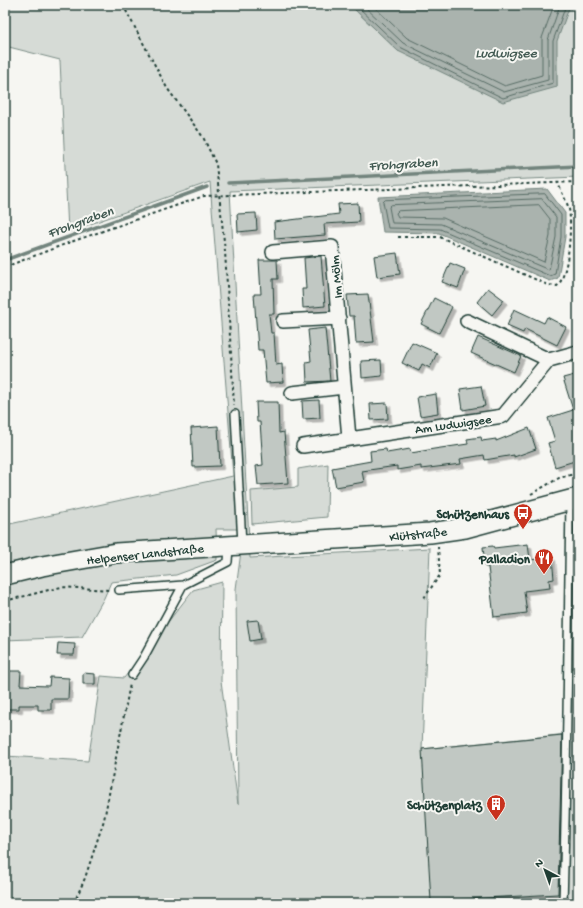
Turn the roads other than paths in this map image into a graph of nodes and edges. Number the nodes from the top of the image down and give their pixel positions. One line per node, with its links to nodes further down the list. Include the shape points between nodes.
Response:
1 (273, 252): 2 (street, Im Mölm, via 332,247)
2 (339, 318): 3 (street, Im Mölm); 7 (street, Im Mölm)
3 (283, 321)
4 (467, 321): 6 (street)
5 (578, 352): 6 (street)
6 (549, 360): 10 (street, Am Ludwigsee, via 503,416)
7 (344, 388): 8 (street); 10 (street, Im Mölm)
8 (292, 393)
9 (235, 414): 14 (lane)
10 (349, 438): 11 (street, Am Ludwigsee)
11 (303, 446)
12 (574, 499): 13 (main road, Klütstraße, via 486,523 438,532); 19 (lane, Klütstraße)
13 (287, 542): 14 (main road, Helpenser Landstraße)
14 (235, 545): 15 (main road, Helpenser Landstraße, via 116,554); 16 (lane, via 228,562)
15 (5, 575)
16 (183, 585): 17 (lane); 18 (lane)
17 (119, 590)
18 (132, 675)
19 (563, 903)

